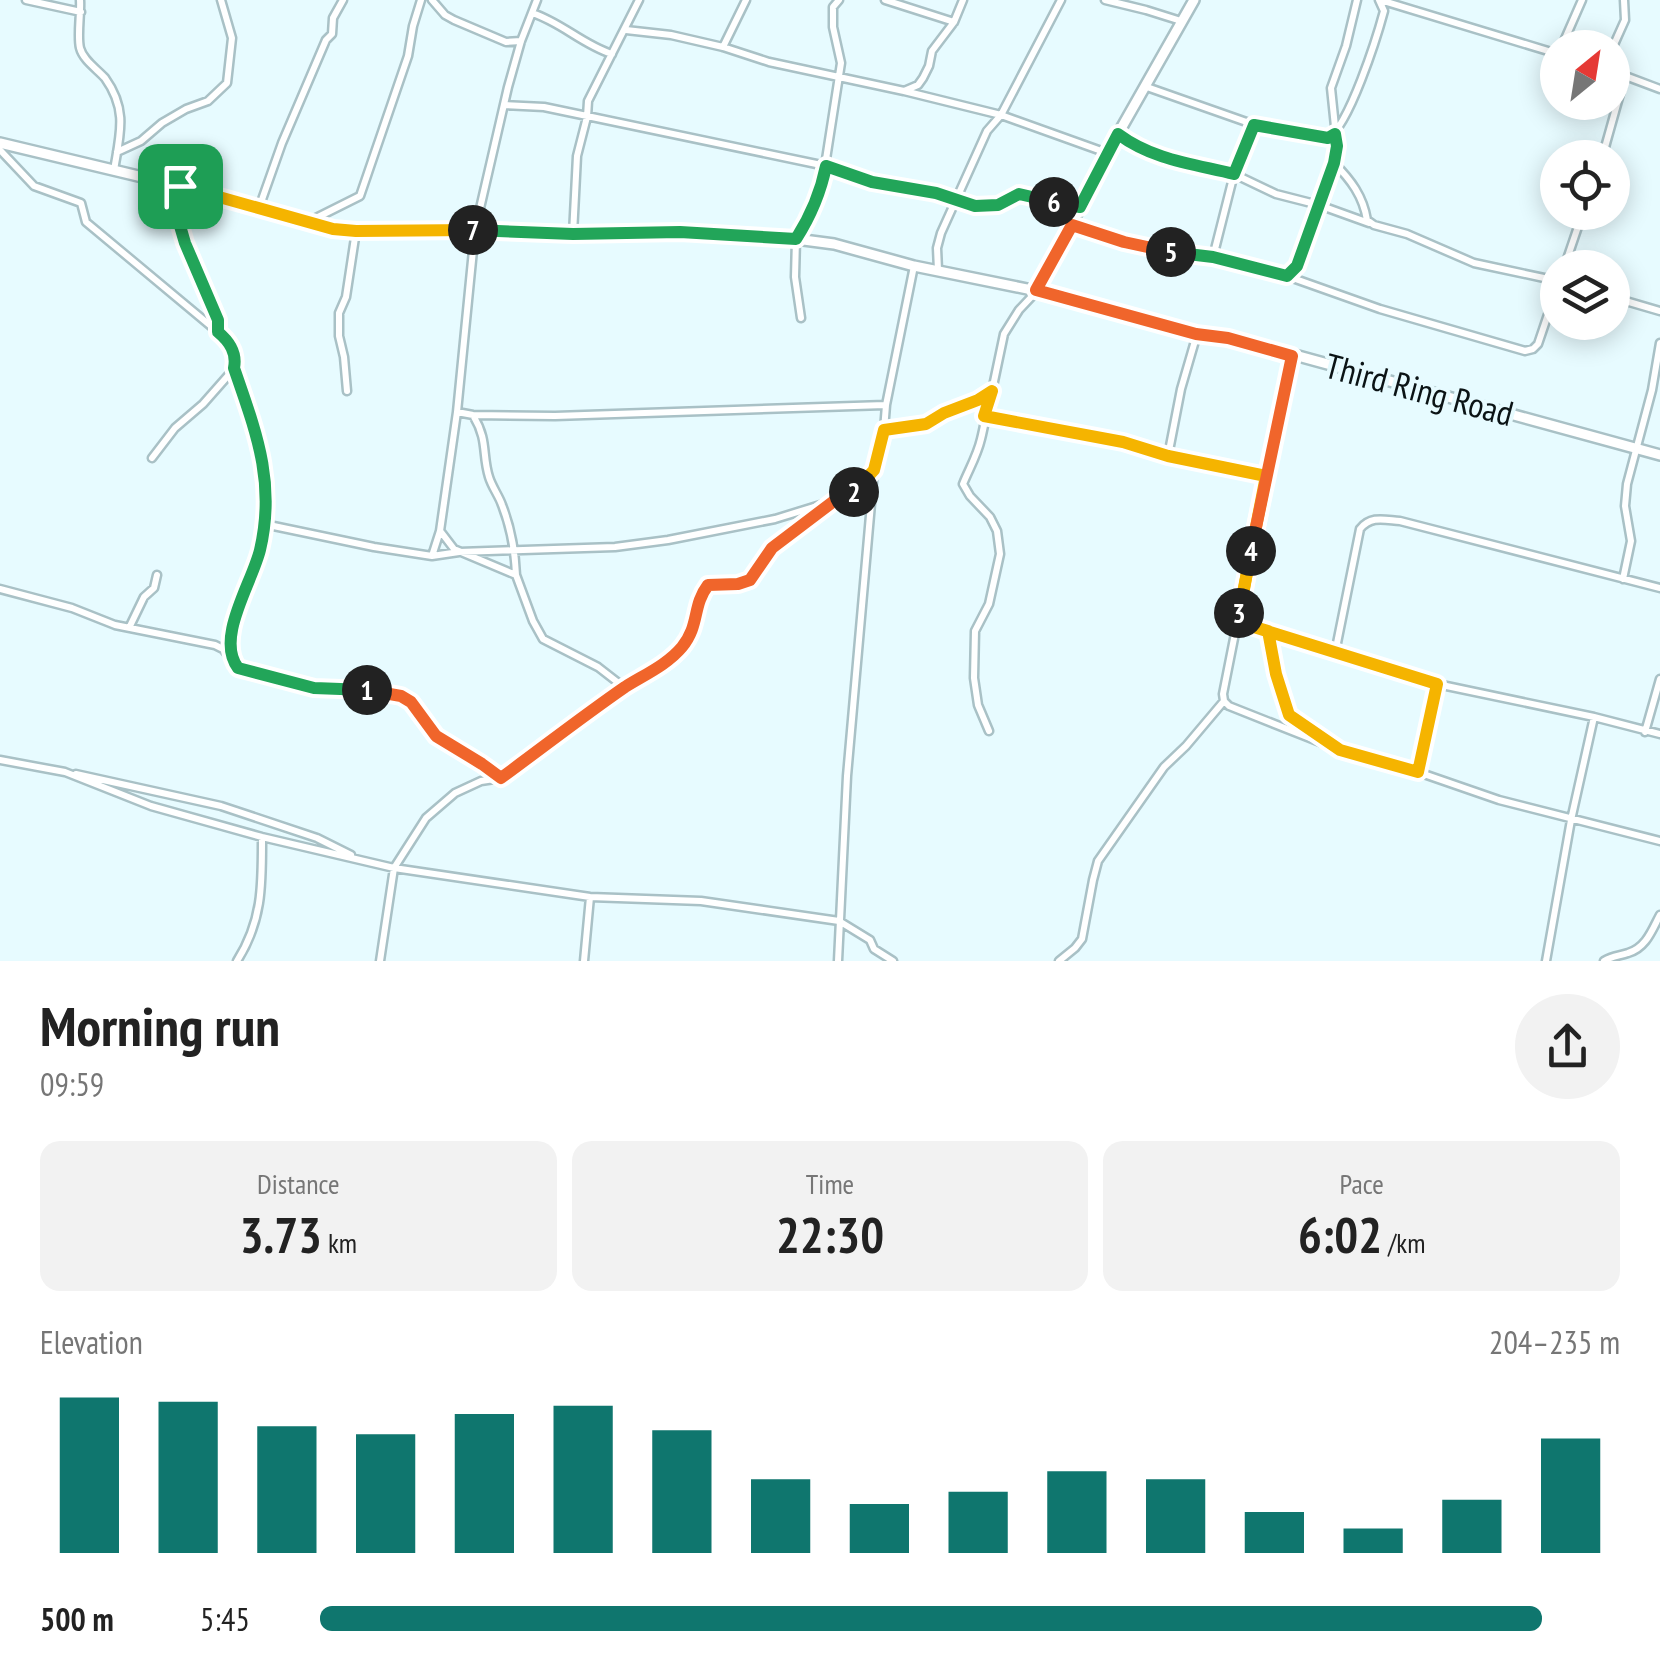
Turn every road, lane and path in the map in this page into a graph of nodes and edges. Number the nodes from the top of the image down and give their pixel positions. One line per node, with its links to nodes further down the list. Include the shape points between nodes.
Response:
1 (26, 0): 20 (street)
2 (80, 0): 20 (street)
3 (221, 0): 43 (street, via 232,38 227,83 208,101)
4 (343, 0): 53 (street)
5 (421, 0): 54 (street, via 360,196)
6 (432, 0): 27 (street, via 454,20)
7 (537, 0): 21 (street)
8 (639, 0): 24 (street)
9 (746, 0): 29 (street)
10 (839, 0): 31 (street, via 833,7)
11 (885, 0): 23 (street)
12 (963, 0): 23 (street)
13 (1061, 0): 37 (street)
14 (1105, 0): 22 (street)
15 (1194, 0): 22 (street)
16 (1357, 0): 41 (street, via 1331,88)
17 (1379, 0): 28 (street); 41 (street, via 1384,11 1378,32)
18 (1582, 0): 25 (street)
19 (1624, 0): 26 (street)
20 (81, 12): 43 (street, via 80,48 118,104)
21 (532, 13): 27 (street); 30 (street)
22 (1182, 21): 33 (street)
23 (954, 22): 35 (street, via 932,51 923,78)
24 (626, 30): 29 (street); 30 (street)
25 (1568, 30)
26 (1621, 30)
27 (522, 42): 36 (street)
28 (1540, 46)
29 (723, 47): 31 (street)
30 (612, 54): 38 (street, via 591,92)
31 (838, 78): 35 (street); 46 (street)
32 (1630, 78): 34 (street)
33 (1144, 86): 39 (street); 40 (street)
34 (1660, 89)
35 (904, 91): 37 (street)
36 (504, 105): 38 (street); 57 (street)
37 (1001, 114): 44 (street); 50 (street)
38 (587, 117): 46 (street); 59 (street, via 577,156)
39 (1254, 125): 41 (street); 48 (street)
40 (1118, 134): 44 (street); 48 (street, via 1154,155)
41 (1335, 134): 45 (street)
42 (0, 147): 47 (street, Third Ring Road); 72 (street, via 34,186 81,203 86,222)
43 (117, 152): 47 (street)
44 (1107, 154): 52 (street)
45 (1334, 163): 51 (street); 56 (street)
46 (826, 166): 50 (street); 60 (street)
47 (114, 170): 49 (street, Third Ring Road)
48 (1234, 174): 51 (street); 61 (street)
49 (180, 186): 53 (street, Third Ring Road); 72 (street, via 178,219)
50 (955, 200): 52 (street, via 998,205 1019,194); 64 (street, via 937,248)
51 (1319, 205): 56 (street); 63 (street)
52 (1080, 207): 55 (street)
53 (259, 208): 54 (street, Third Ring Road)
54 (308, 222): 58 (street, Third Ring Road)
55 (1072, 225): 61 (street, via 1166,252); 68 (street)
56 (1374, 225): 66 (street)
57 (475, 230): 58 (street, Third Ring Road); 59 (street, Third Ring Road); 82 (street)
58 (356, 231): 79 (street, via 339,313)
59 (573, 234): 60 (street, Third Ring Road)
60 (796, 239): 62 (street, Third Ring Road); 71 (street)
61 (1213, 257): 65 (street)
62 (914, 266): 64 (street, Third Ring Road); 81 (street)
63 (1297, 266): 65 (street); 67 (street)
64 (938, 270): 68 (street, Third Ring Road)
65 (1287, 276): 67 (street)
66 (1540, 280)
67 (1304, 284): 74 (street, via 1526,351)
68 (1036, 290): 73 (street, Third Ring Road); 80 (street, via 1004,334)
69 (1630, 302): 70 (street)
70 (1660, 311)
71 (801, 318)
72 (218, 332): 77 (street, via 233,348)
73 (1196, 334): 76 (street, Third Ring Road); 88 (street)
74 (1540, 338)
75 (1660, 343): 78 (street)
76 (1292, 356): 86 (street, Third Ring Road); 91 (street)
77 (234, 368): 89 (street); 93 (street, via 262,452)
78 (1656, 390): 86 (street)
79 (347, 391)
80 (992, 391): 84 (street); 85 (street, via 926,424)
81 (886, 406): 83 (street); 85 (street)
82 (457, 412): 83 (street); 94 (street)
83 (473, 416): 95 (street)
84 (984, 416): 88 (street); 113 (street, via 963,484 998,531 989,604 974,631 974,678)
85 (884, 430): 90 (street)
86 (1637, 449): 87 (street, Third Ring Road); 100 (street, via 1627,484 1631,540)
87 (1660, 455)
88 (1168, 456): 91 (street)
89 (152, 458)
90 (874, 470): 92 (street, via 852,494); 128 (street)
91 (1266, 476): 103 (street)
92 (834, 501): 95 (street, via 668,540); 110 (street, via 772,548 750,580 708,585 684,644)
93 (264, 524): 97 (street); 107 (street, via 231,632)
94 (440, 531): 96 (street); 97 (street)
95 (514, 551): 96 (street); 98 (street)
96 (460, 552): 97 (street); 98 (street)
97 (432, 556)
98 (516, 574): 110 (street, via 543,639)
99 (157, 575): 104 (street)
100 (1623, 579): 101 (street); 106 (street, via 1372,519 1360,529)
101 (1660, 588)
102 (0, 589): 104 (street)
103 (1238, 622): 105 (street); 111 (street)
104 (130, 626): 107 (street, via 215,645)
105 (1268, 631): 106 (street); 116 (street, via 1289,715)
106 (1334, 653): 109 (street)
107 (231, 658): 120 (street, via 238,668 314,688 401,696 436,736)
108 (1660, 679): 114 (street)
109 (1437, 684): 112 (street); 119 (street)
110 (625, 688): 120 (street)
111 (1224, 701): 116 (street); 134 (street, via 1164,767 1098,861 1082,939)
112 (1594, 717): 114 (street); 121 (street)
113 (988, 731)
114 (1645, 732): 115 (street)
115 (1660, 734)
116 (1340, 750): 119 (street)
117 (0, 760): 118 (street)
118 (65, 772): 122 (street); 124 (street, via 221,806)
119 (1418, 772): 121 (street)
120 (501, 778): 125 (street, via 456,793 426,818)
121 (1571, 820): 123 (street); 135 (street)
122 (262, 838): 124 (street); 129 (street, via 261,900)
123 (1660, 841)
124 (361, 860): 125 (street)
125 (394, 868): 126 (street); 130 (street)
126 (590, 897): 128 (street, via 701,901); 131 (street)
127 (1660, 914): 136 (street, via 1634,952)
128 (839, 922): 132 (street); 133 (street)
129 (237, 961)
130 (380, 961)
131 (584, 961)
132 (838, 961)
133 (893, 961)
134 (1059, 961)
135 (1546, 961)
136 (1604, 961)

